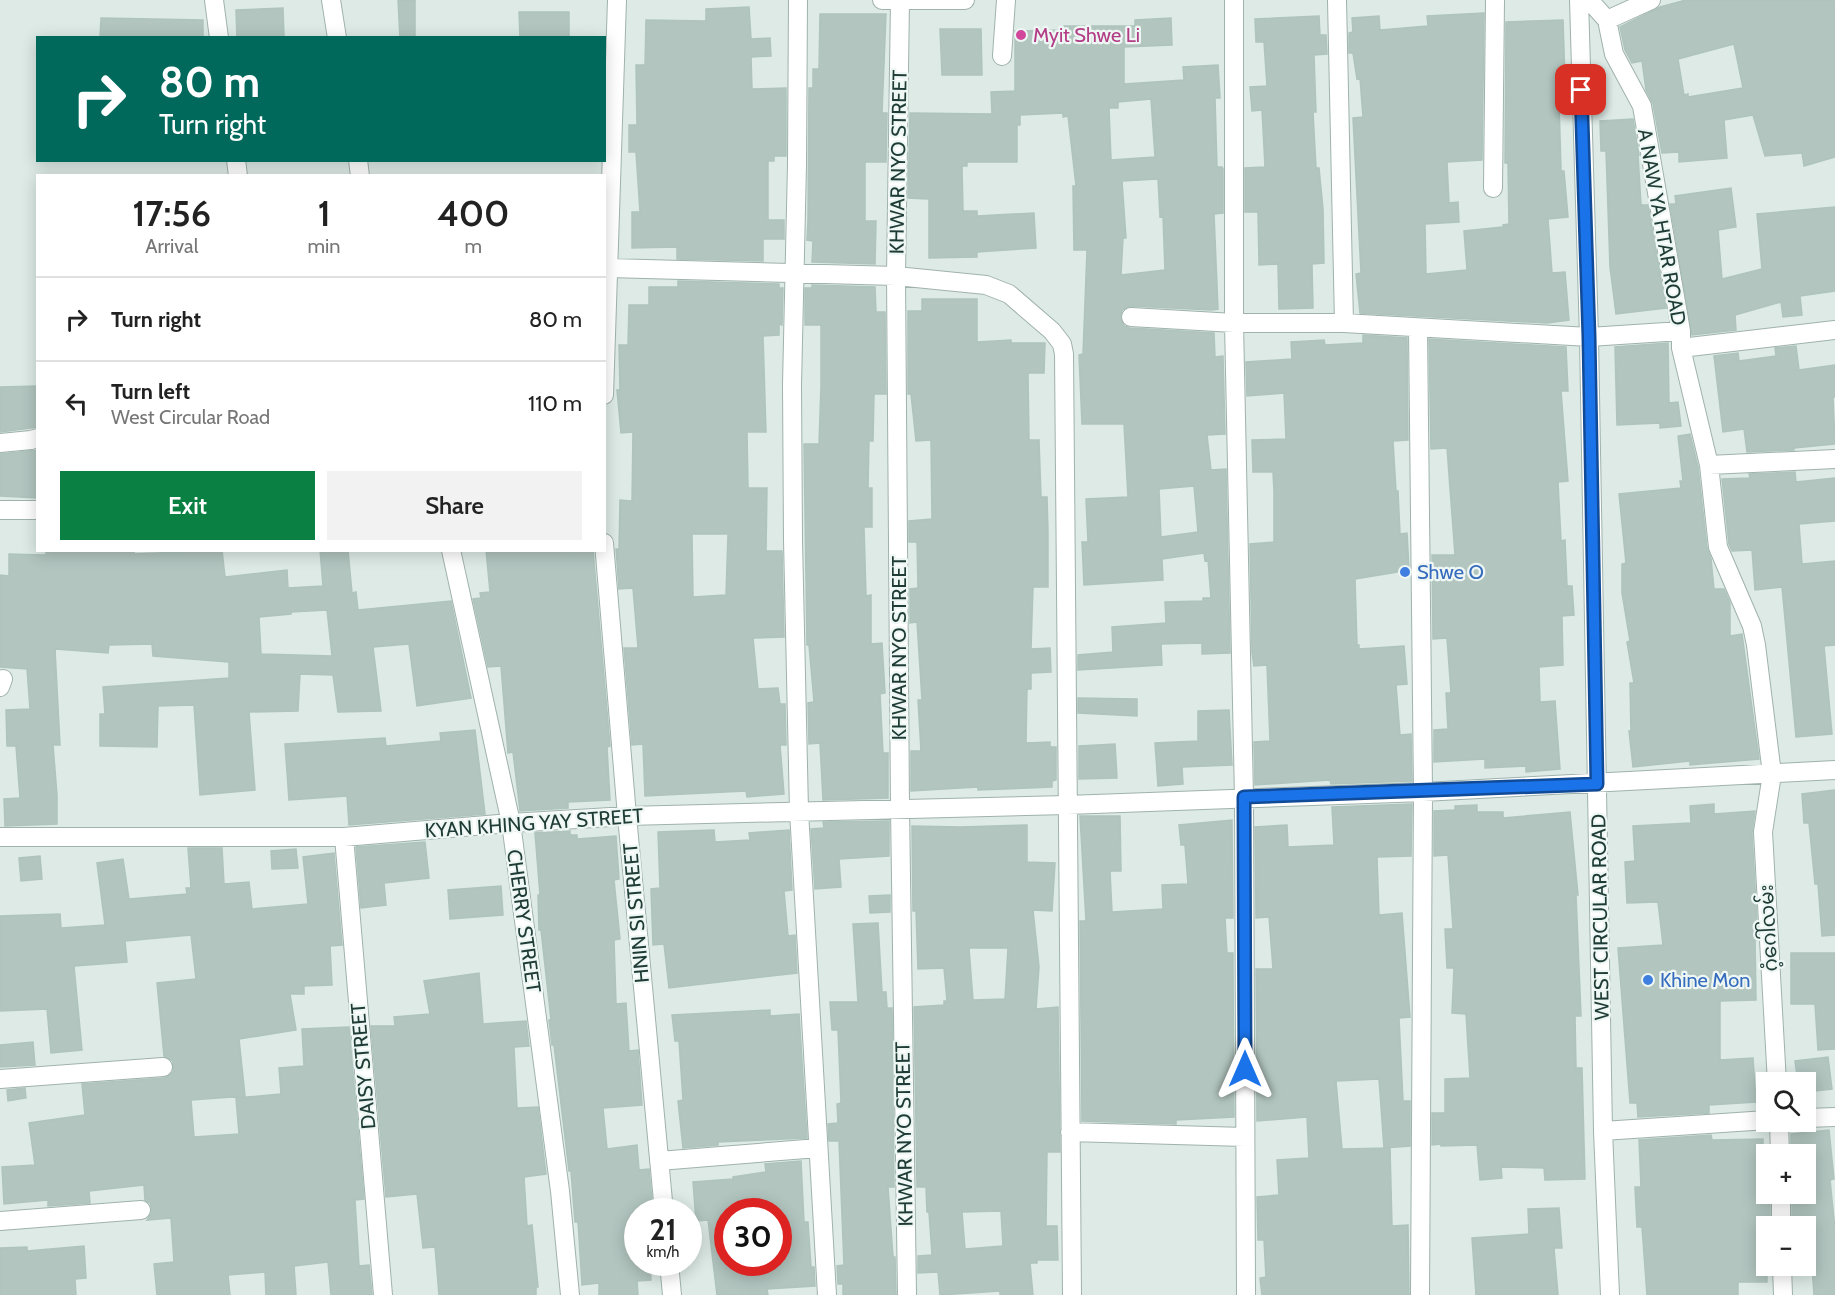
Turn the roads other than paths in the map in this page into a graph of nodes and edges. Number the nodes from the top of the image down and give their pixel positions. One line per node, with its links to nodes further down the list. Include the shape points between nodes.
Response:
1 (214, 0): 16 (street)
2 (330, 0): 17 (street)
3 (617, 0): 20 (street)
4 (798, 0): 21 (street)
5 (882, 0): 6 (street)
6 (900, 0): 7 (street); 22 (street, KHWAR NYO STREET)
7 (965, 0)
8 (1006, 0): 18 (street)
9 (1234, 0): 24 (street)
10 (1337, 0): 25 (street)
11 (1495, 0): 19 (street)
12 (1579, 0): 28 (street, WEST CIRCULAR ROAD)
13 (1589, 0): 15 (street)
14 (1651, 0): 15 (street)
15 (1607, 20): 29 (street, A NAW YA HTAR ROAD, via 1614,54 1642,106)
16 (219, 36)
17 (337, 36)
18 (1002, 56)
19 (1493, 188)
20 (609, 268): 21 (street); 30 (street)
21 (795, 274): 22 (street); 46 (street, via 792,385)
22 (896, 276): 44 (street, via 986,285 1009,294 1062,344); 45 (street, KHWAR NYO STREET)
23 (1131, 316): 24 (street)
24 (1234, 323): 25 (street); 43 (street)
25 (1344, 323): 26 (street)
26 (1418, 328): 28 (street); 42 (street)
27 (1835, 330): 29 (street)
28 (1589, 337): 29 (street); 41 (street, WEST CIRCULAR ROAD)
29 (1681, 340): 34 (street, A NAW YA HTAR ROAD)
30 (606, 344)
31 (36, 439): 32 (street)
32 (0, 443)
33 (1835, 459): 34 (street)
34 (1708, 465): 40 (street, A NAW YA HTAR ROAD, via 1718,547 1752,626 1756,645)
35 (0, 510): 36 (street)
36 (36, 510)
37 (451, 552): 48 (street, CHERRY STREET)
38 (605, 552): 47 (street, HNIN SI STREET)
39 (1835, 770): 40 (street, KYAN KHING YAY STREET)
40 (1772, 774): 41 (street, KYAN KHING YAY STREET); 52 (street, ဂံ့ဂေါ်လမ်း, via 1763,832)
41 (1597, 784): 42 (street, KYAN KHING YAY STREET); 57 (street, WEST CIRCULAR ROAD)
42 (1423, 792): 43 (street, KYAN KHING YAY STREET); 74 (street)
43 (1244, 797): 44 (street, KYAN KHING YAY STREET); 59 (street)
44 (1067, 805): 45 (street, KYAN KHING YAY STREET); 58 (street)
45 (900, 808): 46 (street, KYAN KHING YAY STREET); 71 (street, KHWAR NYO STREET)
46 (799, 811): 47 (street, KYAN KHING YAY STREET); 60 (street)
47 (627, 816): 48 (street, KYAN KHING YAY STREET); 61 (street, HNIN SI STREET)
48 (511, 823): 50 (street, KYAN KHING YAY STREET); 68 (street, CHERRY STREET)
49 (0, 837): 50 (street, KYAN KHING YAY STREET)
50 (344, 837): 67 (street, DAISY STREET)
51 (163, 1067): 53 (street)
52 (1776, 1072)
53 (0, 1079)
54 (1835, 1117): 55 (street)
55 (1816, 1118)
56 (1756, 1121): 57 (street)
57 (1604, 1131): 75 (street, WEST CIRCULAR ROAD)
58 (1070, 1132): 59 (street); 72 (street)
59 (1245, 1137): 73 (street)
60 (818, 1148): 61 (street); 70 (street)
61 (659, 1161): 62 (street, HNIN SI STREET)
62 (663, 1198)
63 (141, 1210): 64 (street)
64 (0, 1221)
65 (670, 1276): 69 (street)
66 (1782, 1276): 76 (street)
67 (383, 1295)
68 (570, 1295)
69 (672, 1295)
70 (827, 1295)
71 (906, 1295)
72 (1072, 1295)
73 (1246, 1295)
74 (1420, 1295)
75 (1610, 1295)
76 (1783, 1295)

